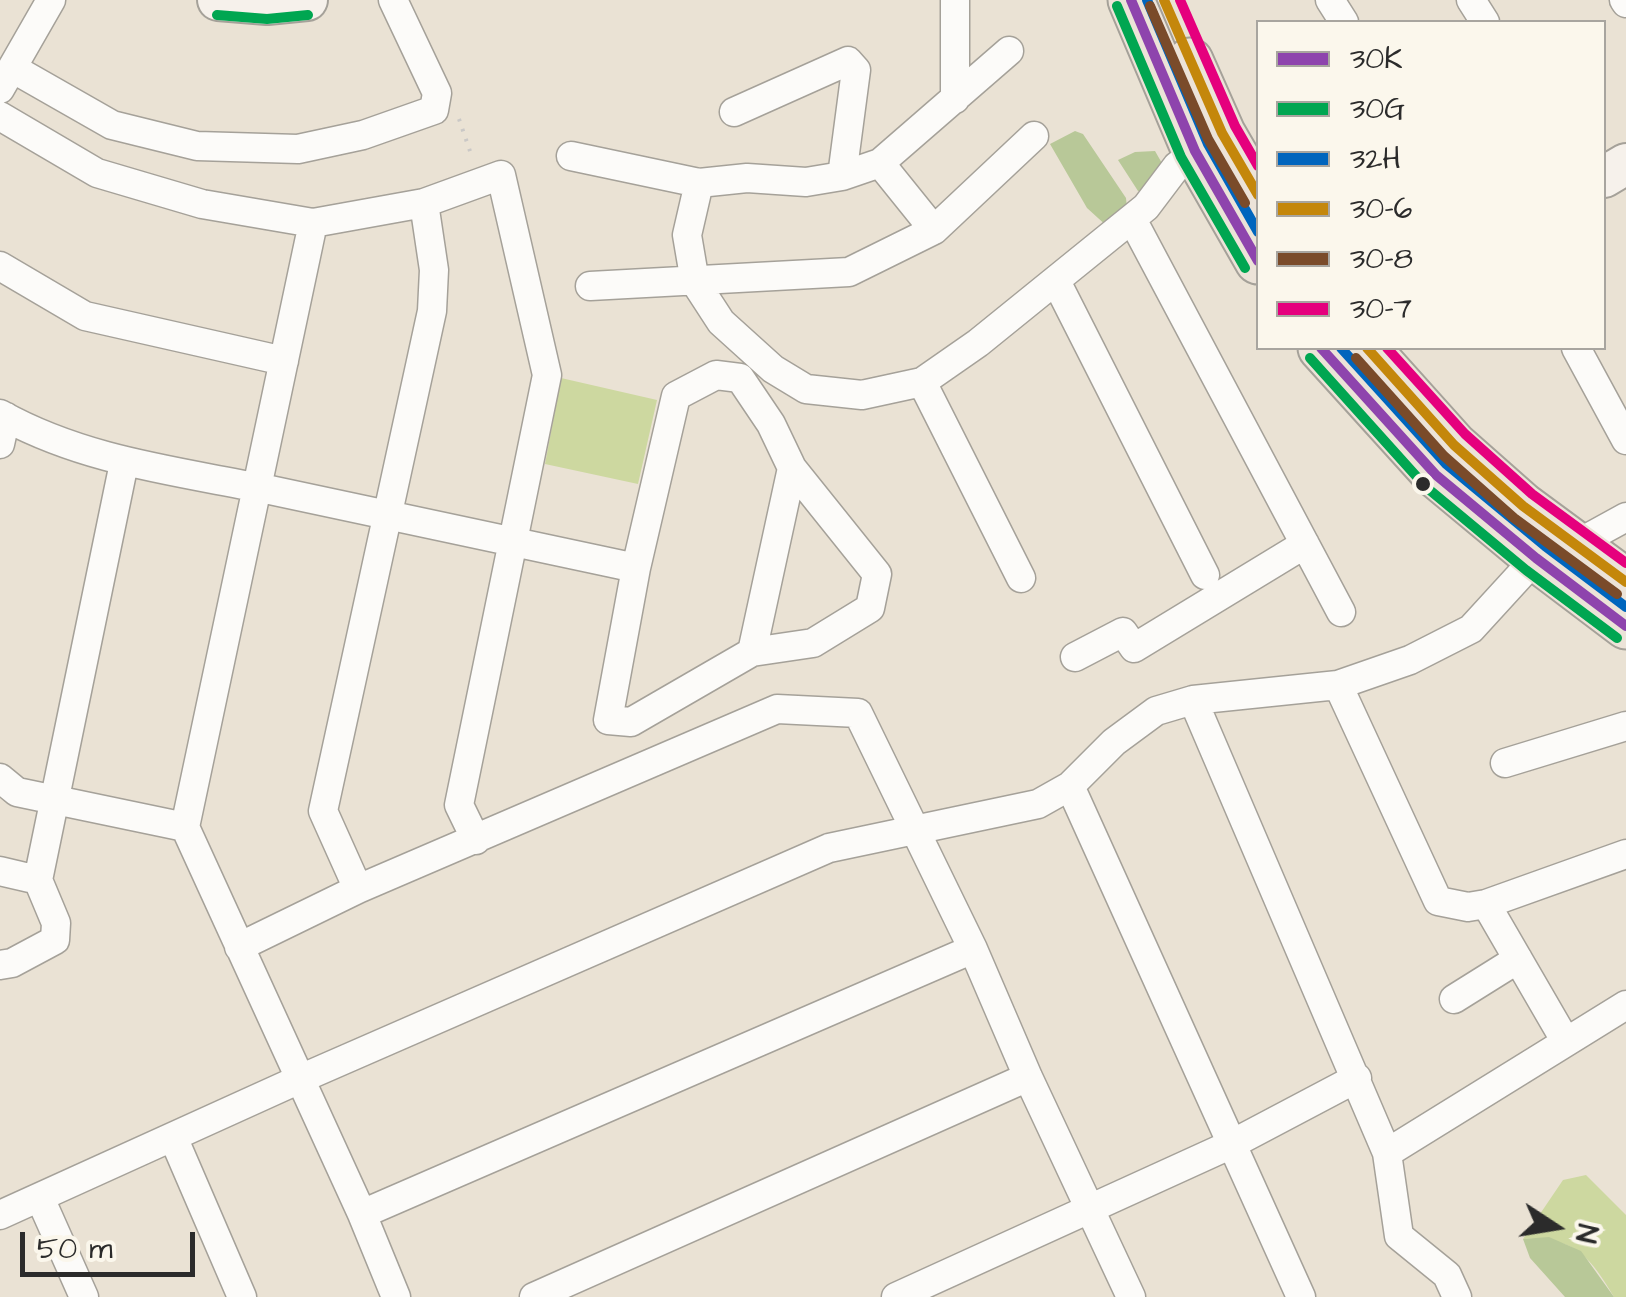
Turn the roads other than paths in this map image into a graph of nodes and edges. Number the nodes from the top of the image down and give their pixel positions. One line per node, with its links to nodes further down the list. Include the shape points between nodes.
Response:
1 (51, 0): 9 (street)
2 (218, 0): 3 (street)
3 (307, 0)
4 (393, 0): 9 (street, via 437,93 434,110 298,149 197,146 112,126)
5 (955, 0): 10 (street)
6 (1131, 0): 14 (main road)
7 (1164, 0): 14 (main road)
8 (1009, 52): 10 (street)
9 (6, 78)
10 (955, 99): 16 (street)
11 (734, 112): 17 (street, via 848,61 856,70)
12 (0, 116): 22 (street, via 98,173 202,204)
13 (1034, 136): 23 (street)
14 (1208, 142): 19 (main road); 21 (street, via 1177,166); 24 (main road)
15 (572, 156): 18 (street)
16 (880, 163): 17 (street); 23 (street)
17 (842, 176): 18 (street)
18 (699, 183): 27 (street, via 687,235)
19 (1256, 192)
20 (424, 203): 22 (street); 41 (street, via 434,270 432,312); 43 (street, via 501,176 547,375)
21 (1132, 219): 26 (street); 44 (street)
22 (313, 223): 32 (street)
23 (934, 230): 27 (street, via 849,272)
24 (1256, 256)
25 (0, 266): 32 (street, via 85,316)
26 (1056, 280): 33 (street); 47 (street)
27 (695, 282): 28 (street); 34 (street, via 721,322)
28 (590, 286)
29 (1326, 350): 45 (main road, via 1436,475)
30 (1369, 350): 45 (main road, via 1454,445 1522,506)
31 (1577, 350): 37 (street)
32 (284, 360): 40 (street)
33 (922, 382): 34 (street, via 862,395); 48 (street)
34 (806, 389): 35 (street)
35 (771, 424): 39 (street); 46 (street, via 740,378 716,375 676,396)
36 (2, 425): 38 (street)
37 (1626, 440)
38 (124, 463): 40 (street); 60 (street)
39 (792, 468): 52 (street); 52 (street, via 877,574 870,608 813,643)
40 (257, 488): 41 (street); 61 (street)
41 (389, 515): 43 (street); 67 (street, via 324,811)
42 (1626, 517): 45 (street)
43 (511, 542): 46 (street); 63 (street, via 459,805)
44 (1305, 544): 50 (street); 53 (street, via 1134,648 1123,632)
45 (1556, 552): 49 (main road); 51 (main road); 54 (street, via 1470,629 1410,660)
46 (636, 568): 52 (street, via 608,720 631,722)
47 (1205, 576)
48 (1021, 578)
49 (1626, 582)
50 (1341, 612)
51 (1626, 626)
52 (752, 652)
53 (1075, 657)
54 (1338, 685): 55 (street); 68 (street, via 1438,901)
55 (1193, 700): 59 (street, via 1156,710); 77 (street)
56 (1626, 726): 57 (street)
57 (1505, 763)
58 (0, 778): 60 (street, via 17,792)
59 (1070, 786): 62 (street, via 1038,804); 80 (street)
60 (55, 802): 61 (street); 66 (street)
61 (185, 827): 69 (street)
62 (916, 829): 63 (street, via 858,712 777,709); 70 (street); 78 (street, via 830,848)
63 (476, 840): 67 (street)
64 (1626, 854): 68 (street)
65 (0, 872): 66 (street)
66 (38, 880): 72 (street, via 56,923 55,940)
67 (358, 890): 69 (street)
68 (1486, 904): 71 (street)
69 (240, 947): 78 (street)
70 (974, 949): 76 (street); 84 (street)
71 (1518, 959): 73 (street); 75 (street)
72 (0, 965)
73 (1454, 999)
74 (1626, 1005): 75 (street)
75 (1566, 1042): 81 (street)
76 (1028, 1077): 83 (street); 89 (street)
77 (1358, 1078): 80 (street); 81 (street)
78 (300, 1079): 79 (street); 84 (street)
79 (173, 1137): 82 (street); 87 (street)
80 (1232, 1144): 83 (street); 92 (street)
81 (1387, 1153): 93 (street, via 1400,1236 1447,1275)
82 (40, 1198): 85 (street); 86 (street)
83 (1091, 1209): 90 (street); 91 (street)
84 (362, 1214): 88 (street)
85 (0, 1216)
86 (74, 1294)
87 (242, 1297)
88 (396, 1297)
89 (534, 1297)
90 (896, 1297)
91 (1130, 1297)
92 (1301, 1297)
93 (1457, 1297)

